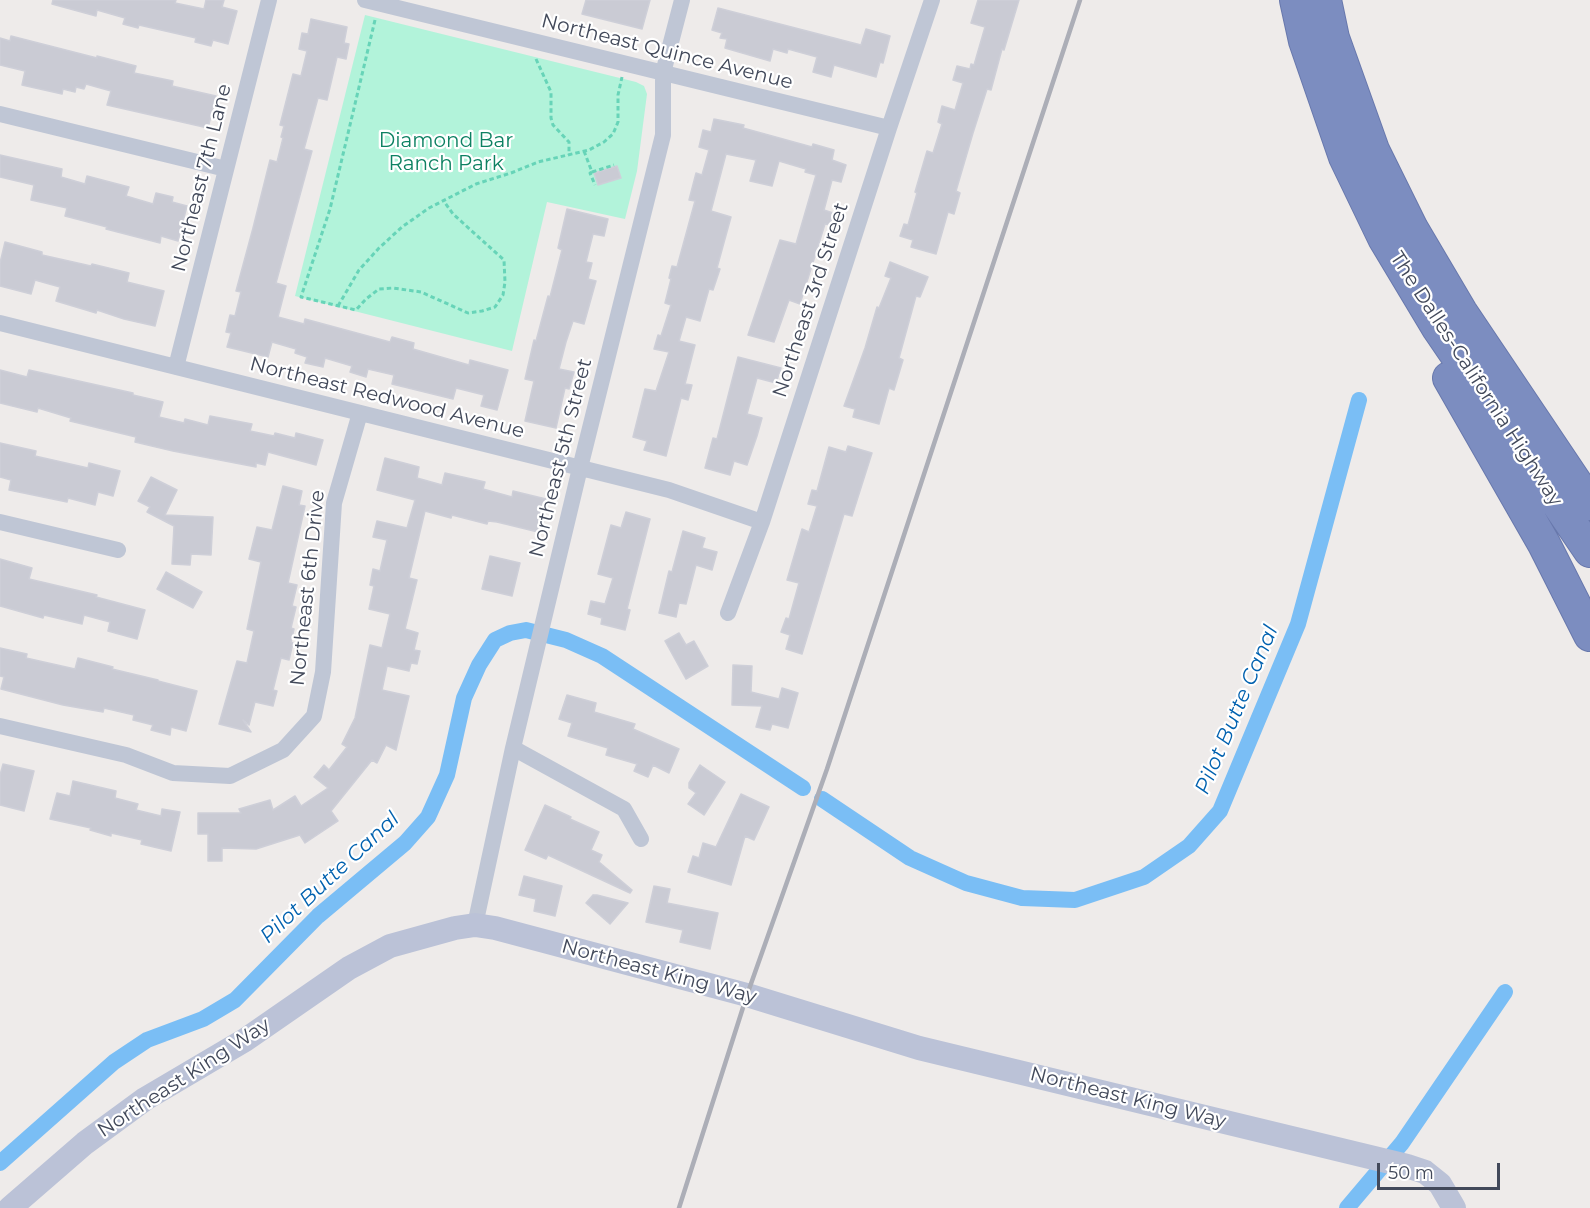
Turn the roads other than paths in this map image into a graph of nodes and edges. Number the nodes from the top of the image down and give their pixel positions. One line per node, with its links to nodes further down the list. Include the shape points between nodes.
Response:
1 (268, 0): 10 (street, Northeast 7th Lane)
2 (682, 0): 7 (street, Northeast 5th Street)
3 (932, 0): 9 (street, Northeast 3rd Street)
4 (1296, 0): 11 (highway, The Dalles-California Highway, via 1305,41 1345,157)
5 (1325, 0): 14 (highway, The Dalles-California Highway, via 1333,38 1373,150 1412,230)
6 (372, 2): 7 (street, Northeast Quince Avenue)
7 (663, 73): 9 (street, Northeast Quince Avenue); 16 (street, Northeast 5th Street, via 663,135)
8 (0, 114): 10 (street)
9 (889, 129): 20 (street, Northeast 3rd Street)
10 (226, 169): 13 (street, Northeast 7th Lane)
11 (1384, 238): 22 (highway, The Dalles-California Highway, via 1438,328); 24 (highway, via 1424,333 1544,544)
12 (0, 323): 13 (street, Northeast Redwood Avenue)
13 (176, 367): 15 (street, Northeast Redwood Avenue)
14 (1509, 385): 17 (highway); 18 (highway, The Dalles-California Highway)
15 (360, 413): 16 (street, Northeast Redwood Avenue); 25 (street, Northeast 6th Drive, via 334,503 323,672 314,716 283,750 230,776 173,773 126,755)
16 (580, 468): 20 (street, Northeast Redwood Avenue, via 669,490); 26 (street, Northeast 5th Street)
17 (1590, 481)
18 (1590, 504)
19 (0, 522): 21 (street)
20 (762, 522): 23 (street, Northeast 3rd Street)
21 (118, 550)
22 (1590, 551)
23 (728, 613)
24 (1590, 635)
25 (0, 726)
26 (513, 747): 27 (street, via 624,809); 28 (street, Northeast 5th Street)
27 (641, 839)
28 (475, 925): 29 (street, Northeast King Way, via 390,946 349,968 245,1040 145,1099 85,1143); 30 (street, Northeast King Way, via 747,994 918,1048 1407,1166 1425,1172 1440,1184)
29 (10, 1208)
30 (1454, 1208)

